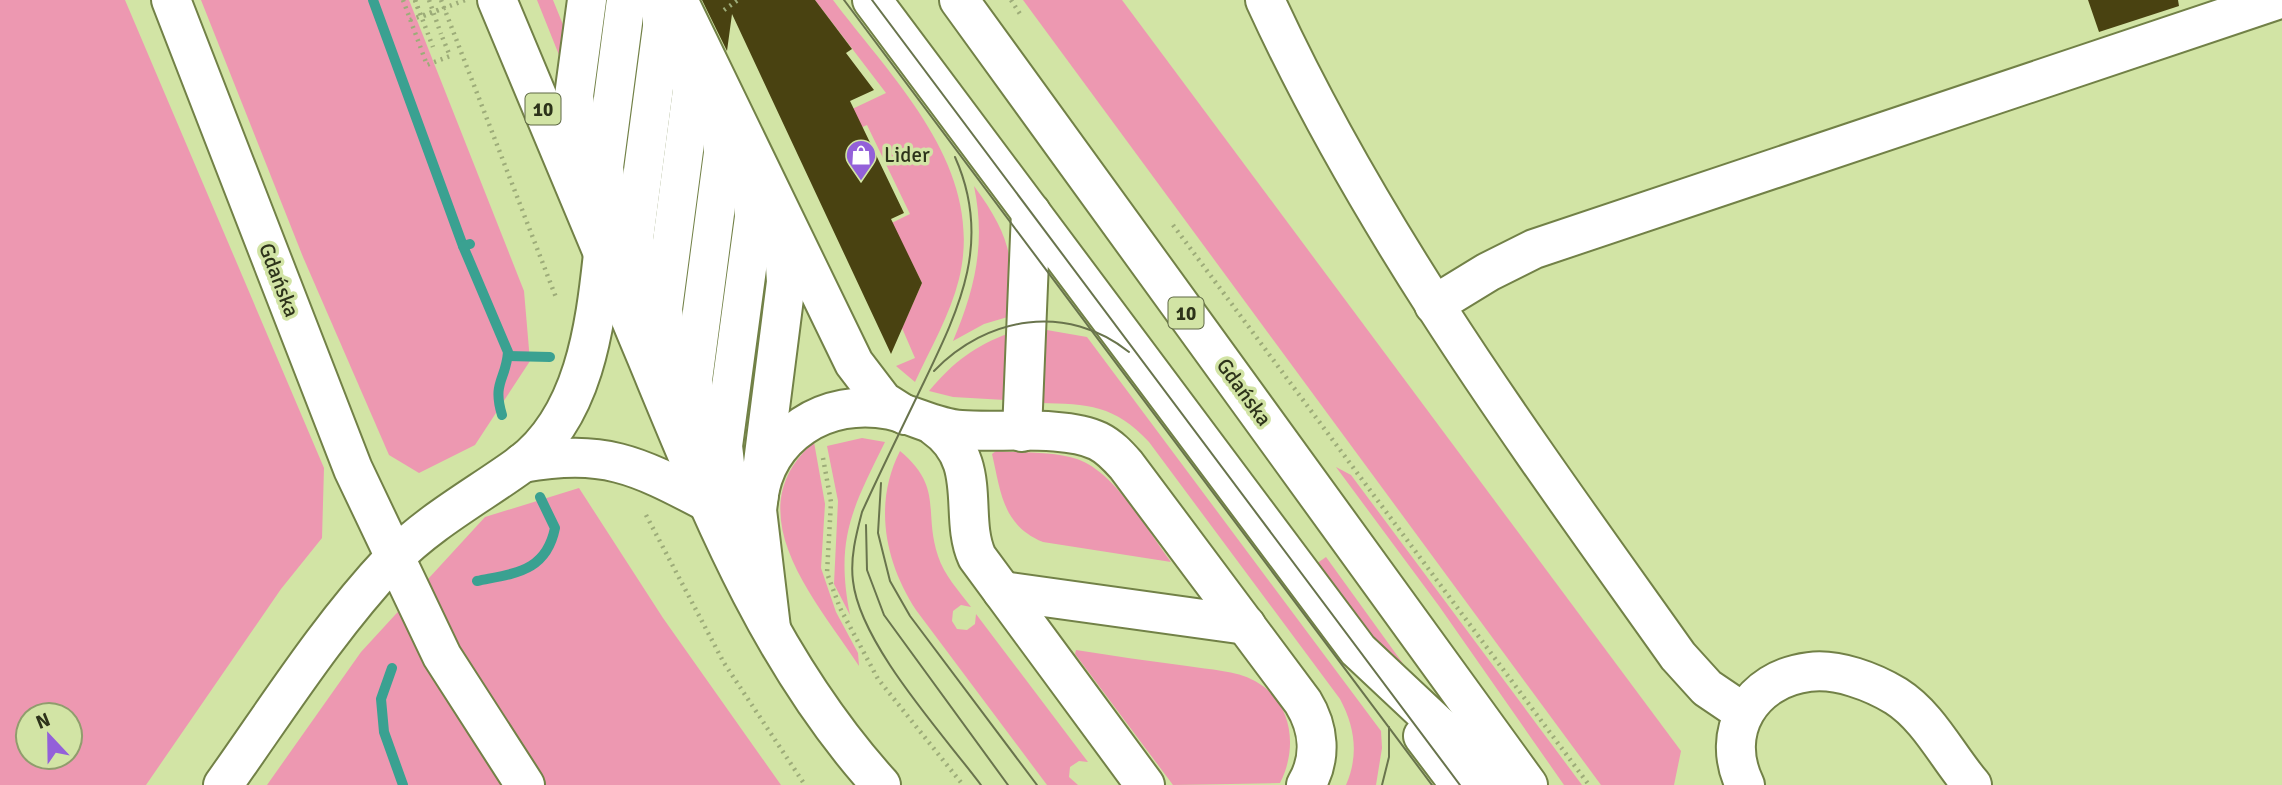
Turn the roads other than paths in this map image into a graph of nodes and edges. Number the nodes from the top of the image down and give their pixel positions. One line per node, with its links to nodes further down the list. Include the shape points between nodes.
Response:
1 (171, 0): 26 (main road, Gdańska, via 334,423)
2 (497, 0): 15 (main road, 10)
3 (587, 0): 15 (main road, via 575,96)
4 (626, 0): 17 (main road, via 604,167)
5 (662, 0): 19 (main road, via 634,239)
6 (678, 0): 11 (main road); 21 (main road, via 693,75 663,309)
7 (872, 0): 14 (main road)
8 (960, 0): 30 (main road, Gdańska / 10)
9 (1265, 0): 18 (main road, via 1359,178)
10 (2277, 0): 18 (main road, via 1534,249)
11 (708, 62): 12 (main road); 25 (main road, via 722,112 724,146 693,380)
12 (739, 125): 13 (main road); 27 (main road, via 750,160 754,202 723,446)
13 (771, 191): 20 (main road, via 859,371 883,401); 24 (main road, via 785,241 786,275)
14 (1031, 212): 22 (main road); 33 (main road, via 1358,650)
15 (589, 218): 16 (main road, 10)
16 (603, 254): 17 (main road, 10); 23 (main road, via 597,314 576,386 555,429)
17 (618, 289): 19 (main road, 10)
18 (1434, 305): 32 (main road, via 1678,656 1707,688)
19 (648, 361): 21 (main road, 10)
20 (921, 421): 22 (main road); 24 (main road, via 889,410 858,407 806,421 772,457); 28 (main road, via 948,439 964,468 970,493 971,541)
21 (677, 431): 25 (main road, 10)
22 (1022, 432): 29 (main road, via 1088,437 1112,450)
23 (522, 463): 25 (main road, via 586,456 624,463); 26 (main road, via 457,507)
24 (758, 500): 31 (main road)
25 (707, 502): 27 (main road, 10)
26 (395, 558): 34 (main road, via 358,598); 35 (main road, Gdańska, via 442,656)
27 (737, 568): 31 (main road, 10)
28 (1002, 591): 29 (main road); 37 (main road)
29 (1246, 625): 38 (main road, via 1311,718 1317,748)
30 (1413, 626): 33 (main road, via 1453,697); 40 (main road, Gdańska / 10)
31 (771, 631): 36 (main road, 10, via 826,717)
32 (1744, 713): 41 (main road, via 1734,755); 42 (main road, via 1761,692 1783,677 1811,671 1844,675 1896,696 1914,711)
33 (1466, 775): 39 (main road)
34 (223, 785)
35 (525, 785)
36 (881, 785)
37 (1145, 785)
38 (1306, 785)
39 (1502, 785)
40 (1528, 785)
41 (1745, 785)
42 (1972, 785)

